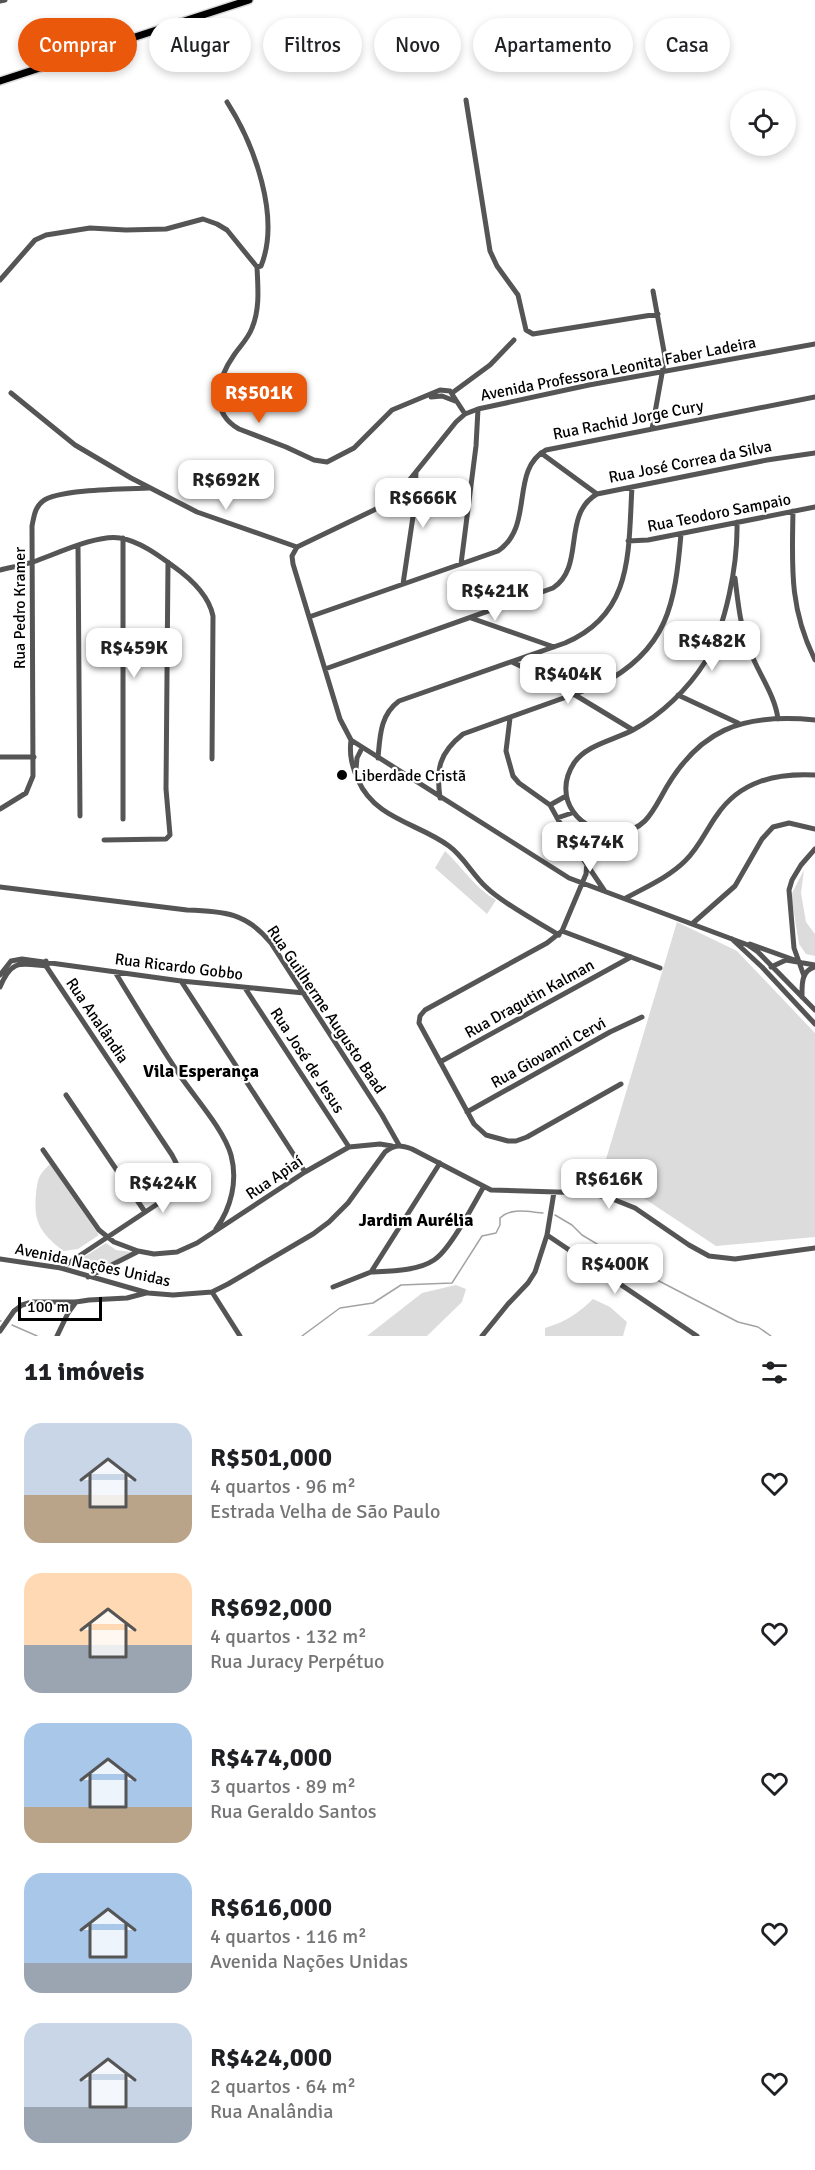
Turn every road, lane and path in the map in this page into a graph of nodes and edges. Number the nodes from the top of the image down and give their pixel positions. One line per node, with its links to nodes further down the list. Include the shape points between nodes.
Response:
1 (5, 0): 3 (street)
2 (249, 0): 4 (main road)
3 (0, 1)
4 (0, 81)
5 (466, 100): 10 (street, via 488,243 493,259 518,295 526,330 533,334)
6 (227, 102): 7 (street, via 257,165 267,207 268,235)
7 (257, 267): 8 (street, via 227,230 203,219 166,229 90,228 46,234 35,240); 17 (street, via 259,294 253,326 230,361 218,394 220,410 232,425 327,462 354,448 393,410)
8 (0, 280)
9 (653, 291): 10 (street)
10 (658, 314): 13 (street)
11 (514, 340): 15 (street, via 490,365)
12 (815, 344): 13 (street, Avenida Professora Leonita Faber Ladeira)
13 (664, 372): 19 (street, Avenida Professora Leonita Faber Ladeira); 21 (street)
14 (11, 393): 25 (street, via 75,445)
15 (452, 393): 17 (street, via 444,389); 18 (street)
16 (815, 397): 21 (street, Rua Rachid Jorge Cury)
17 (419, 399): 18 (street, via 442,396)
18 (455, 401): 20 (street)
19 (478, 409): 20 (street, Avenida Professora Leonita Faber Ladeira); 40 (street)
20 (465, 414): 24 (street, Avenida Professora Leonita Faber Ladeira)
21 (652, 429): 22 (street, Rua Rachid Jorge Cury)
22 (541, 453): 28 (street); 40 (street, Rua Rachid Jorge Cury, via 528,472 512,540 498,551)
23 (815, 453): 26 (street, Rua José Correa da Silva)
24 (416, 472): 27 (street, Avenida Professora Leonita Faber Ladeira); 29 (street)
25 (149, 488): 37 (street, via 197,512); 38 (street, Rua Pedro Kramer, via 57,494 42,502 34,517)
26 (632, 488): 28 (street, Rua José Correa da Silva); 35 (street)
27 (399, 492): 29 (street); 37 (street, Avenida Professora Leonita Faber Ladeira, via 374,510)
28 (597, 494): 45 (street, Rua José Correa da Silva, via 578,515 569,565 560,583)
29 (415, 503): 43 (street)
30 (815, 507): 31 (street, Rua Teodoro Sampaio)
31 (793, 511): 32 (street, Rua Teodoro Sampaio); 47 (street, via 795,601)
32 (737, 522): 33 (street, Rua Teodoro Sampaio); 42 (street)
33 (681, 534): 35 (street, Rua Teodoro Sampaio); 50 (street, via 674,594 654,640 620,675)
34 (123, 538): 36 (street, via 101,538); 39 (street); 72 (street)
35 (628, 541): 46 (street, via 622,582 605,616 582,636)
36 (78, 546): 38 (street); 70 (street)
37 (297, 547): 44 (street, via 293,564)
38 (33, 562): 41 (street); 60 (street, Rua Pedro Kramer)
39 (168, 562): 62 (street, via 195,585 212,609); 74 (street, via 166,789 171,833 166,839)
40 (461, 564): 43 (street, Rua Rachid Jorge Cury)
41 (0, 570)
42 (734, 576): 51 (street, via 705,662); 53 (street, via 743,632)
43 (403, 584): 44 (street, Rua Rachid Jorge Cury)
44 (309, 617): 49 (street)
45 (471, 618): 46 (street); 49 (street, Rua José Correa da Silva)
46 (554, 647): 48 (street)
47 (815, 660)
48 (512, 662): 50 (street); 61 (street, via 399,701 384,720)
49 (325, 669): 57 (street, via 340,719)
50 (574, 695): 52 (street); 56 (street)
51 (678, 695): 55 (street); 56 (street)
52 (510, 718): 66 (street, via 452,743 440,767); 67 (street, via 506,751 510,768 519,783)
53 (778, 719): 54 (street); 55 (street)
54 (815, 720)
55 (738, 723): 69 (street, via 712,735 690,755 649,818 636,829 603,831)
56 (633, 730): 65 (street, via 579,758 567,779)
57 (351, 740): 58 (street); 63 (street, via 350,755)
58 (362, 748): 61 (street); 63 (street)
59 (0, 757): 60 (street)
60 (34, 757): 68 (street, Rua Pedro Kramer, via 30,787)
61 (378, 758): 66 (street)
62 (212, 759)
63 (356, 774): 82 (street, via 368,797 384,812 450,847 490,891)
64 (815, 775): 80 (street, via 779,775 739,793 717,814 686,861)
65 (566, 795): 67 (street); 69 (street)
66 (440, 798): 77 (street, via 557,872)
67 (550, 805): 71 (street)
68 (0, 809)
69 (572, 813): 71 (street)
70 (80, 816)
71 (557, 818): 76 (street)
72 (123, 819)
73 (815, 829): 81 (street, via 789,823 773,827 735,886)
74 (104, 840)
75 (815, 849): 85 (street, via 789,890)
76 (587, 862): 77 (street); 79 (street)
77 (582, 883): 79 (street); 82 (street)
78 (0, 887): 104 (street, Rua Guilherme Augusto Baad, via 238,916 262,932)
79 (604, 890): 80 (street)
80 (626, 898): 81 (street)
81 (693, 923): 83 (street)
82 (560, 933): 88 (street); 109 (street, via 422,1013 419,1023)
83 (731, 938): 84 (street); 92 (street)
84 (740, 941): 86 (street); 87 (street)
85 (794, 948): 89 (street); 90 (street)
86 (758, 952): 87 (street); 92 (street); 93 (street)
87 (778, 953): 89 (street)
88 (631, 957): 96 (street); 109 (street, Rua Dragutin Kalman)
89 (789, 957): 90 (street)
90 (800, 962): 93 (street, via 786,960); 94 (street); 100 (street)
91 (48, 964): 95 (street, Rua Ricardo Gobbo, via 16,959); 97 (street, Rua Ricardo Gobbo); 120 (street, Rua Analândia, via 180,1170 177,1188)
92 (759, 964): 98 (street)
93 (772, 966): 98 (street); 105 (street)
94 (815, 966): 100 (street)
95 (7, 968): 99 (street); 102 (street)
96 (660, 968)
97 (115, 972): 101 (street, Rua Ricardo Gobbo); 121 (street, via 231,1154 232,1196)
98 (766, 972): 108 (street)
99 (0, 975)
100 (804, 976): 105 (street)
101 (181, 981): 103 (street, Rua Ricardo Gobbo); 117 (street)
102 (0, 987)
103 (244, 988): 104 (street, Rua Ricardo Gobbo); 114 (street, Rua José de Jesus)
104 (304, 993): 113 (street, Rua Guilherme Augusto Baad, via 382,1115)
105 (802, 997): 106 (street)
106 (815, 1010)
107 (642, 1017): 112 (street, Rua Giovanni Cervi)
108 (815, 1024)
109 (440, 1062): 112 (street)
110 (621, 1084): 112 (street, via 516,1141 486,1135)
111 (66, 1095): 120 (street)
112 (467, 1112)
113 (396, 1145): 114 (street, Rua Apiaí); 116 (street); 131 (street, Avenida Nações Unidas, via 378,1160 348,1203 329,1222)
114 (350, 1147): 117 (street, Rua Apiaí)
115 (43, 1150): 123 (street, Rua Apiaí, via 93,1223)
116 (440, 1163): 118 (street); 128 (street)
117 (305, 1172): 121 (street, Rua Apiaí)
118 (483, 1188): 119 (street); 128 (street, via 436,1260)
119 (554, 1192): 122 (street); 124 (street, via 588,1193 621,1202 699,1252 719,1258 762,1257)
120 (145, 1212): 123 (street, Rua Analândia)
121 (214, 1232): 125 (street, Rua Apiaí, via 177,1252)
122 (547, 1235): 137 (street, via 528,1283); 138 (street)
123 (108, 1238): 125 (street, Rua Apiaí); 127 (street, Rua Analândia)
124 (815, 1248)
125 (138, 1251): 129 (street)
126 (0, 1259): 127 (street, Avenida Nações Unidas)
127 (61, 1268): 129 (street, Avenida Nações Unidas)
128 (371, 1272): 130 (street)
129 (88, 1278): 132 (street, Avenida Nações Unidas)
130 (333, 1287)
131 (212, 1292): 132 (street, Avenida Nações Unidas); 136 (street)
132 (148, 1293): 133 (street)
133 (76, 1302): 134 (street, via 22,1305); 135 (street)
134 (0, 1331)
135 (57, 1336)
136 (240, 1336)
137 (482, 1336)
138 (697, 1336)

